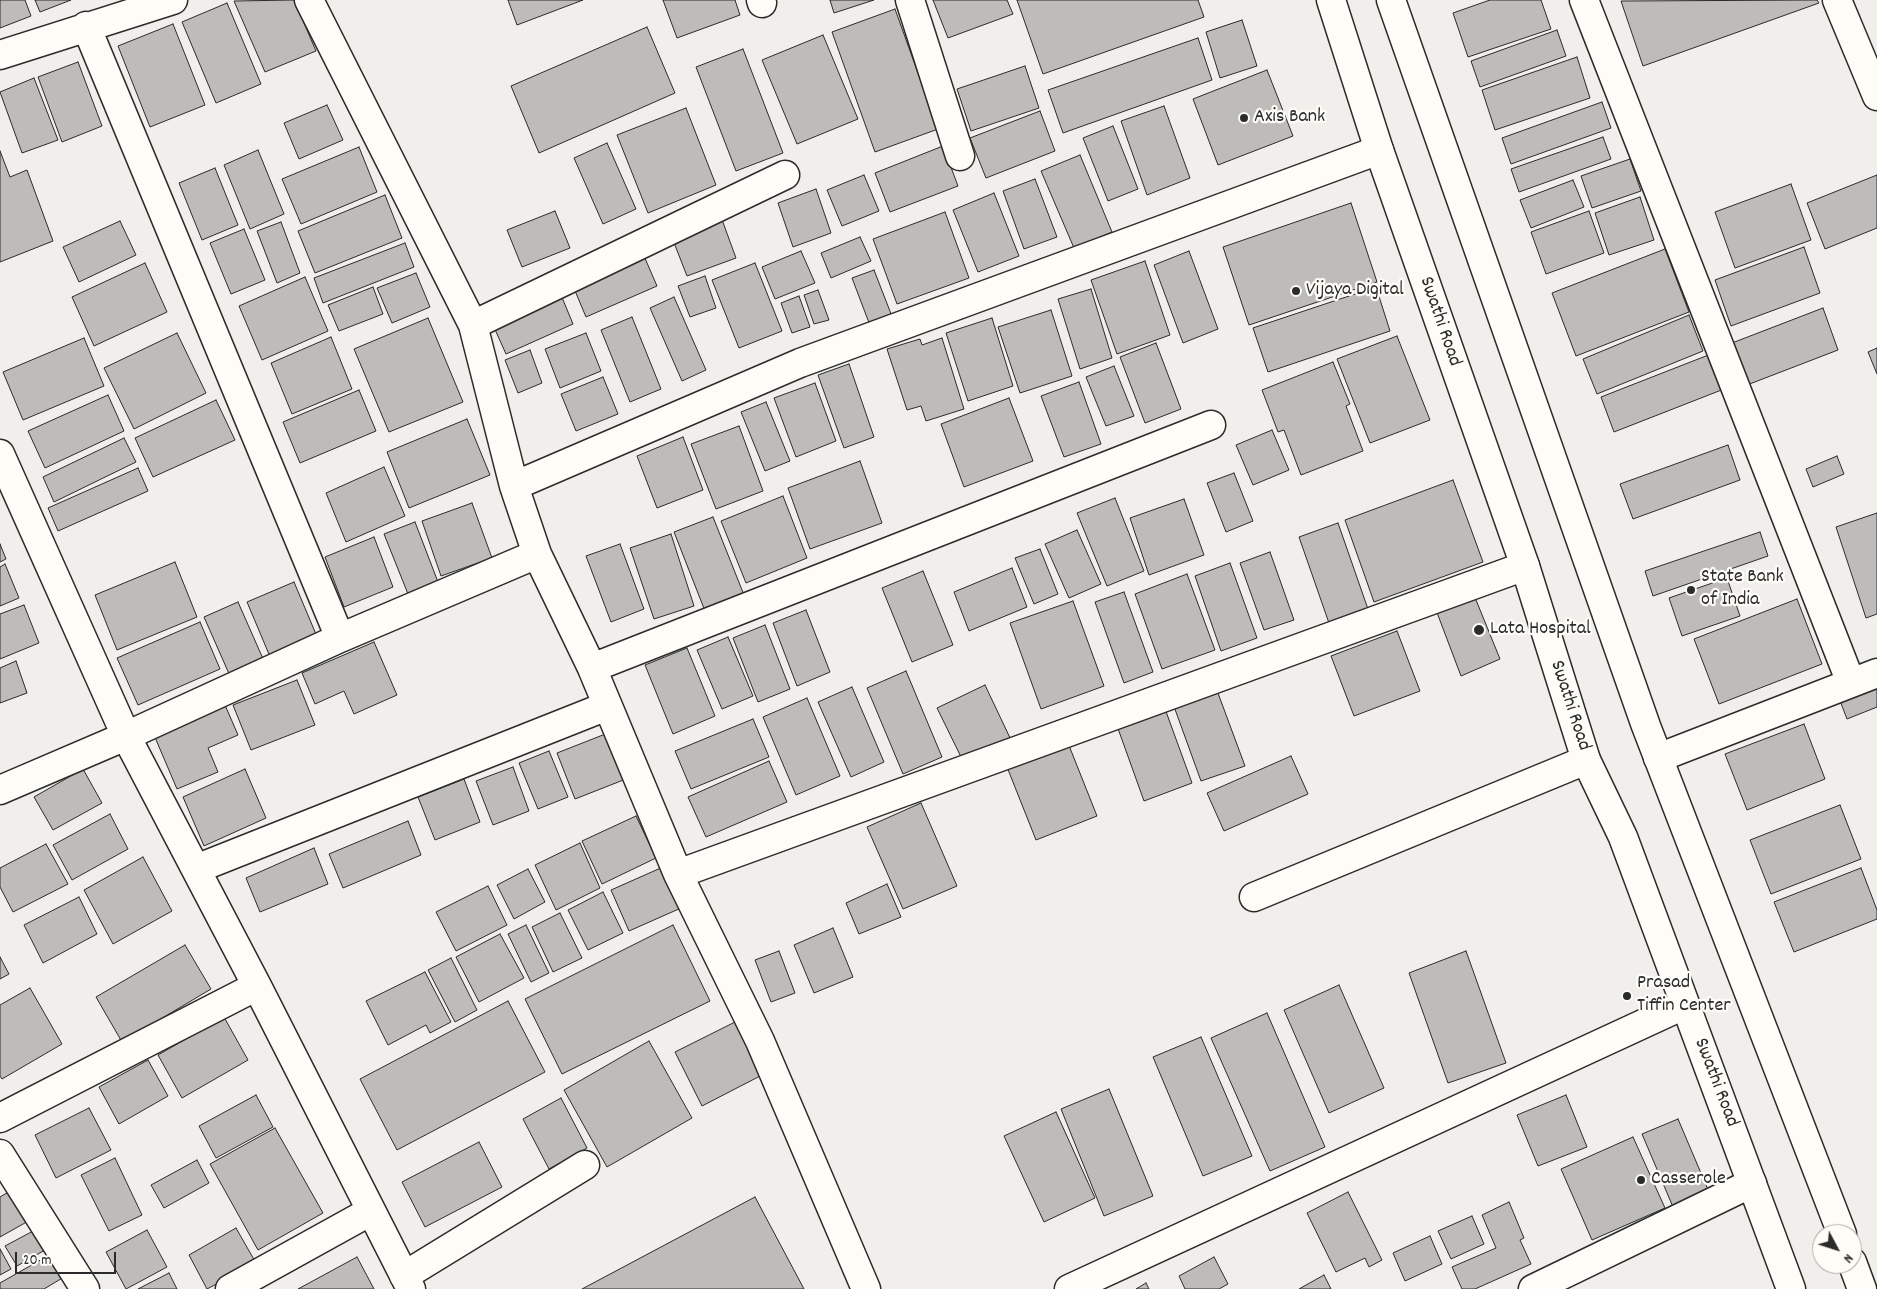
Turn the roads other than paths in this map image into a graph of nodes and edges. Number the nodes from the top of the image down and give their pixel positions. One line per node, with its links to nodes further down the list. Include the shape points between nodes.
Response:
1 (173, 0): 8 (street)
2 (309, 0): 14 (street)
3 (910, 0): 12 (street)
4 (1331, 0): 11 (street, Swathi Road)
5 (1391, 0): 26 (street)
6 (1584, 0): 23 (street)
7 (1837, 0): 10 (street)
8 (86, 26): 9 (street); 20 (street)
9 (0, 55)
10 (1877, 96)
11 (1379, 150): 17 (street, via 800,363); 19 (street, Swathi Road)
12 (960, 156)
13 (785, 175): 14 (street)
14 (473, 325): 17 (street)
15 (1211, 425): 21 (street)
16 (0, 454): 25 (street)
17 (514, 486): 18 (street)
18 (537, 554): 20 (street); 21 (street)
19 (1525, 566): 27 (street, Swathi Road); 30 (street)
20 (340, 638): 25 (street)
21 (592, 668): 24 (street)
22 (1877, 672): 23 (street)
23 (1851, 683): 26 (street)
24 (607, 706): 29 (street); 30 (street)
25 (126, 736): 28 (street); 29 (street)
26 (1658, 758): 39 (street)
27 (1586, 760): 31 (street); 33 (street, Swathi Road, via 1623,837)
28 (0, 790)
29 (196, 869): 32 (street)
30 (678, 874): 44 (street, via 760,1041)
31 (1254, 897)
32 (257, 986): 34 (street); 38 (street)
33 (1684, 1005): 37 (street, Swathi Road); 45 (street)
34 (0, 1118)
35 (0, 1154): 42 (street)
36 (585, 1165): 41 (street)
37 (1752, 1183): 46 (street); 47 (street, Swathi Road)
38 (371, 1211): 41 (street); 43 (street)
39 (1838, 1224)
40 (1856, 1274): 48 (street)
41 (407, 1283)
42 (85, 1289)
43 (230, 1289)
44 (866, 1289)
45 (1069, 1289)
46 (1533, 1289)
47 (1791, 1289)
48 (1862, 1289)

